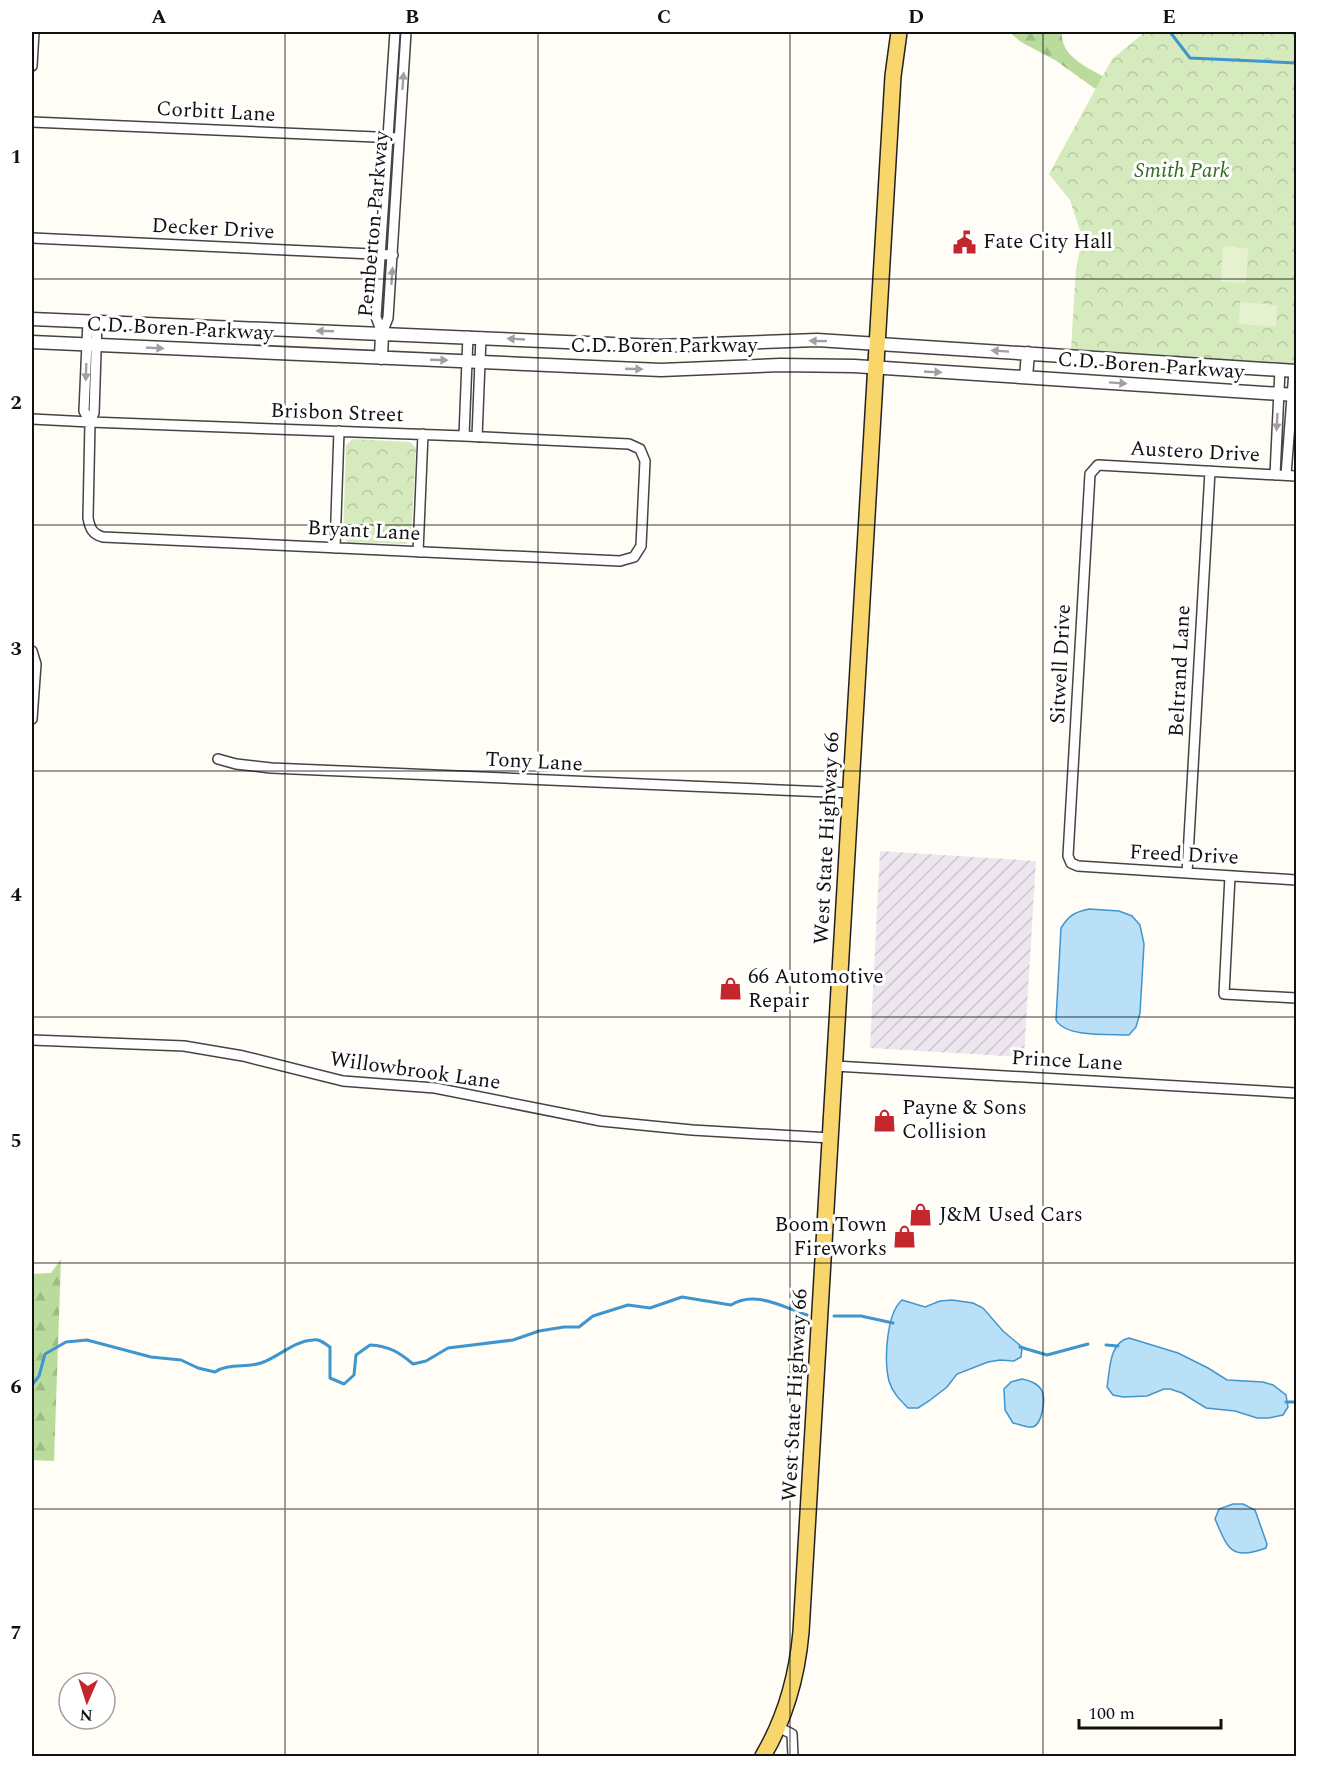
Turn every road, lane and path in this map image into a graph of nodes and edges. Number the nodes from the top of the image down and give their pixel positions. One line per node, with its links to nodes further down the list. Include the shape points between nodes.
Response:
1 (34, 32): 5 (street)
2 (395, 32): 7 (street, Pemberton Parkway)
3 (406, 32): 8 (street, Pemberton Parkway, one-way to 3)
4 (899, 32): 18 (main road, West State Highway 66)
5 (32, 66)
6 (32, 122): 7 (street, Corbitt Lane)
7 (388, 138): 8 (street, Corbitt Lane); 10 (street, Pemberton Parkway)
8 (399, 138): 11 (street, Pemberton Parkway)
9 (32, 238): 10 (street, Decker Drive)
10 (381, 254): 11 (street, Decker Drive); 14 (street, Pemberton Parkway, via 376,316)
11 (393, 255): 14 (street, Pemberton Parkway, one-way to 11, via 388,318)
12 (32, 318): 13 (street, C.D. Boren Parkway)
13 (93, 322): 14 (street, C.D. Boren Parkway, one-way to 13); 19 (street)
14 (382, 333): 15 (street, C.D. Boren Parkway); 21 (street)
15 (468, 336): 16 (street, C.D. Boren Parkway); 22 (street)
16 (481, 337): 18 (street, C.D. Boren Parkway, one-way to 16, via 817,340 658,346); 22 (street)
17 (32, 342): 19 (street, C.D. Boren Parkway)
18 (877, 344): 20 (street, C.D. Boren Parkway, one-way to 18); 23 (main road, West State Highway 66)
19 (92, 345): 21 (street, C.D. Boren Parkway, one-way to 21); 30 (street, via 94,413)
20 (1028, 353): 24 (street, C.D. Boren Parkway); 26 (street)
21 (381, 358): 22 (street, C.D. Boren Parkway, one-way to 22)
22 (472, 362): 23 (street, C.D. Boren Parkway, one-way to 23, via 661,370 780,365); 33 (street); 34 (street)
23 (875, 368): 26 (street, C.D. Boren Parkway, one-way to 26); 46 (main road, West State Highway 66)
24 (1280, 370): 25 (street, C.D. Boren Parkway); 27 (street)
25 (1295, 371): 28 (street)
26 (1026, 377): 27 (street, C.D. Boren Parkway, one-way to 27)
27 (1279, 393): 28 (street, C.D. Boren Parkway); 37 (street, one-way to 37)
28 (1294, 394): 38 (street)
29 (32, 418): 30 (street, Brisbon Street)
30 (90, 422): 31 (street, Brisbon Street); 40 (street, Bryant Lane, via 88,518 93,532 103,537)
31 (339, 431): 32 (street, Brisbon Street); 40 (street)
32 (423, 434): 33 (street, Brisbon Street); 41 (street)
33 (464, 436): 34 (street, Brisbon Street)
34 (477, 436): 42 (street, Brisbon Street, via 629,444 640,449 645,461 641,546)
35 (1093, 468): 36 (street, Austero Drive, via 1098,465); 47 (street, Sitwell Drive, via 1068,844)
36 (1210, 471): 37 (street, Austero Drive); 48 (street, Beltrand Lane)
37 (1275, 475): 38 (street, Austero Drive)
38 (1286, 475): 39 (street, Austero Drive)
39 (1296, 476)
40 (335, 548): 41 (street, Bryant Lane)
41 (418, 552): 42 (street, Bryant Lane, via 620,561)
42 (634, 557)
43 (32, 651): 44 (street, via 36,664)
44 (32, 719)
45 (218, 759): 46 (street, Tony Lane, via 283,769)
46 (850, 793): 53 (main road, West State Highway 66)
47 (1071, 863): 48 (street, Freed Drive)
48 (1187, 873): 49 (street, Freed Drive)
49 (1230, 876): 50 (street, Freed Drive); 51 (street, via 1224,994)
50 (1296, 880)
51 (1296, 999)
52 (32, 1040): 55 (street, Willowbrook Lane, via 184,1046 253,1058 343,1081 435,1088 601,1121)
53 (834, 1066): 54 (street, Prince Lane); 55 (main road, West State Highway 66)
54 (1296, 1093)
55 (831, 1138): 56 (main road, West State Highway 66, via 800,1649 791,1695)
56 (778, 1727): 57 (main road, West State Highway 66); 58 (street, via 792,1734)
57 (763, 1756)
58 (792, 1756)

